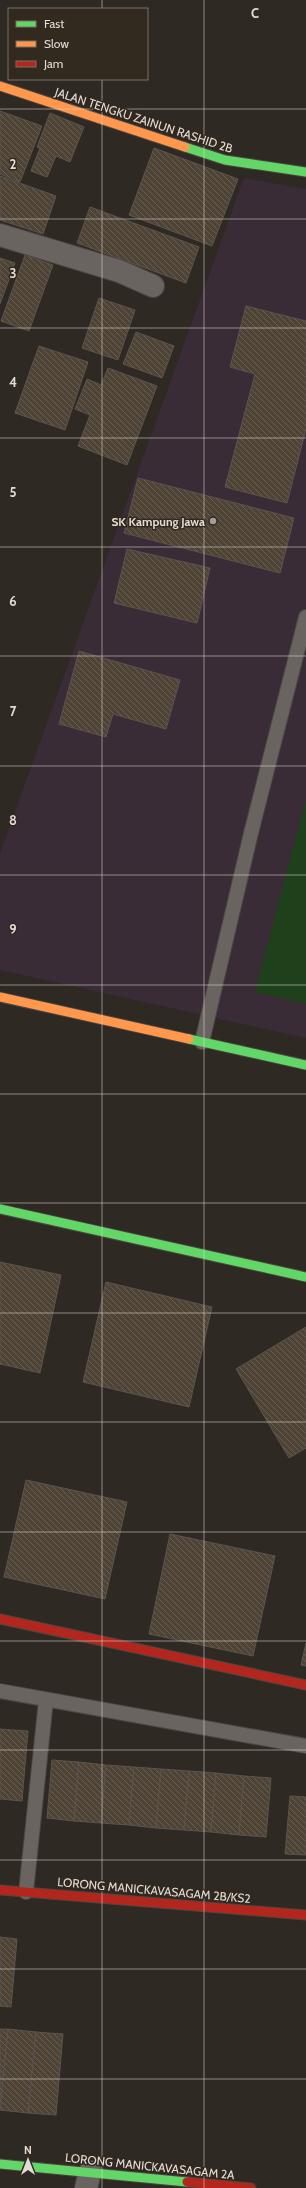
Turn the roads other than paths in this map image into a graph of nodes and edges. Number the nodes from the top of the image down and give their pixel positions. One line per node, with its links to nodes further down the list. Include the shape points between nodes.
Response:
1 (0, 86): 2 (street, JALAN TENGKU ZAINUN RASHID 2B, via 226,160)
2 (306, 172)
3 (0, 235): 4 (street, via 119,271)
4 (153, 286)
5 (306, 617): 7 (lane, via 251,833)
6 (0, 997): 7 (street)
7 (202, 1042): 8 (street)
8 (306, 1065)
9 (0, 1209): 10 (street)
10 (306, 1277)
11 (0, 1619): 12 (street)
12 (306, 1685)
13 (0, 1691): 14 (lane)
14 (46, 1700): 15 (lane); 17 (lane)
15 (306, 1746)
16 (0, 1890): 17 (street, LORONG MANICKAVASAGAM 2B/KS2)
17 (26, 1892): 18 (street, LORONG MANICKAVASAGAM 2B/KS2)
18 (306, 1915)
19 (0, 2164): 20 (street, LORONG MANICKAVASAGAM 2A)
20 (88, 2180): 21 (street, LORONG MANICKAVASAGAM 2A)
21 (251, 2188)

